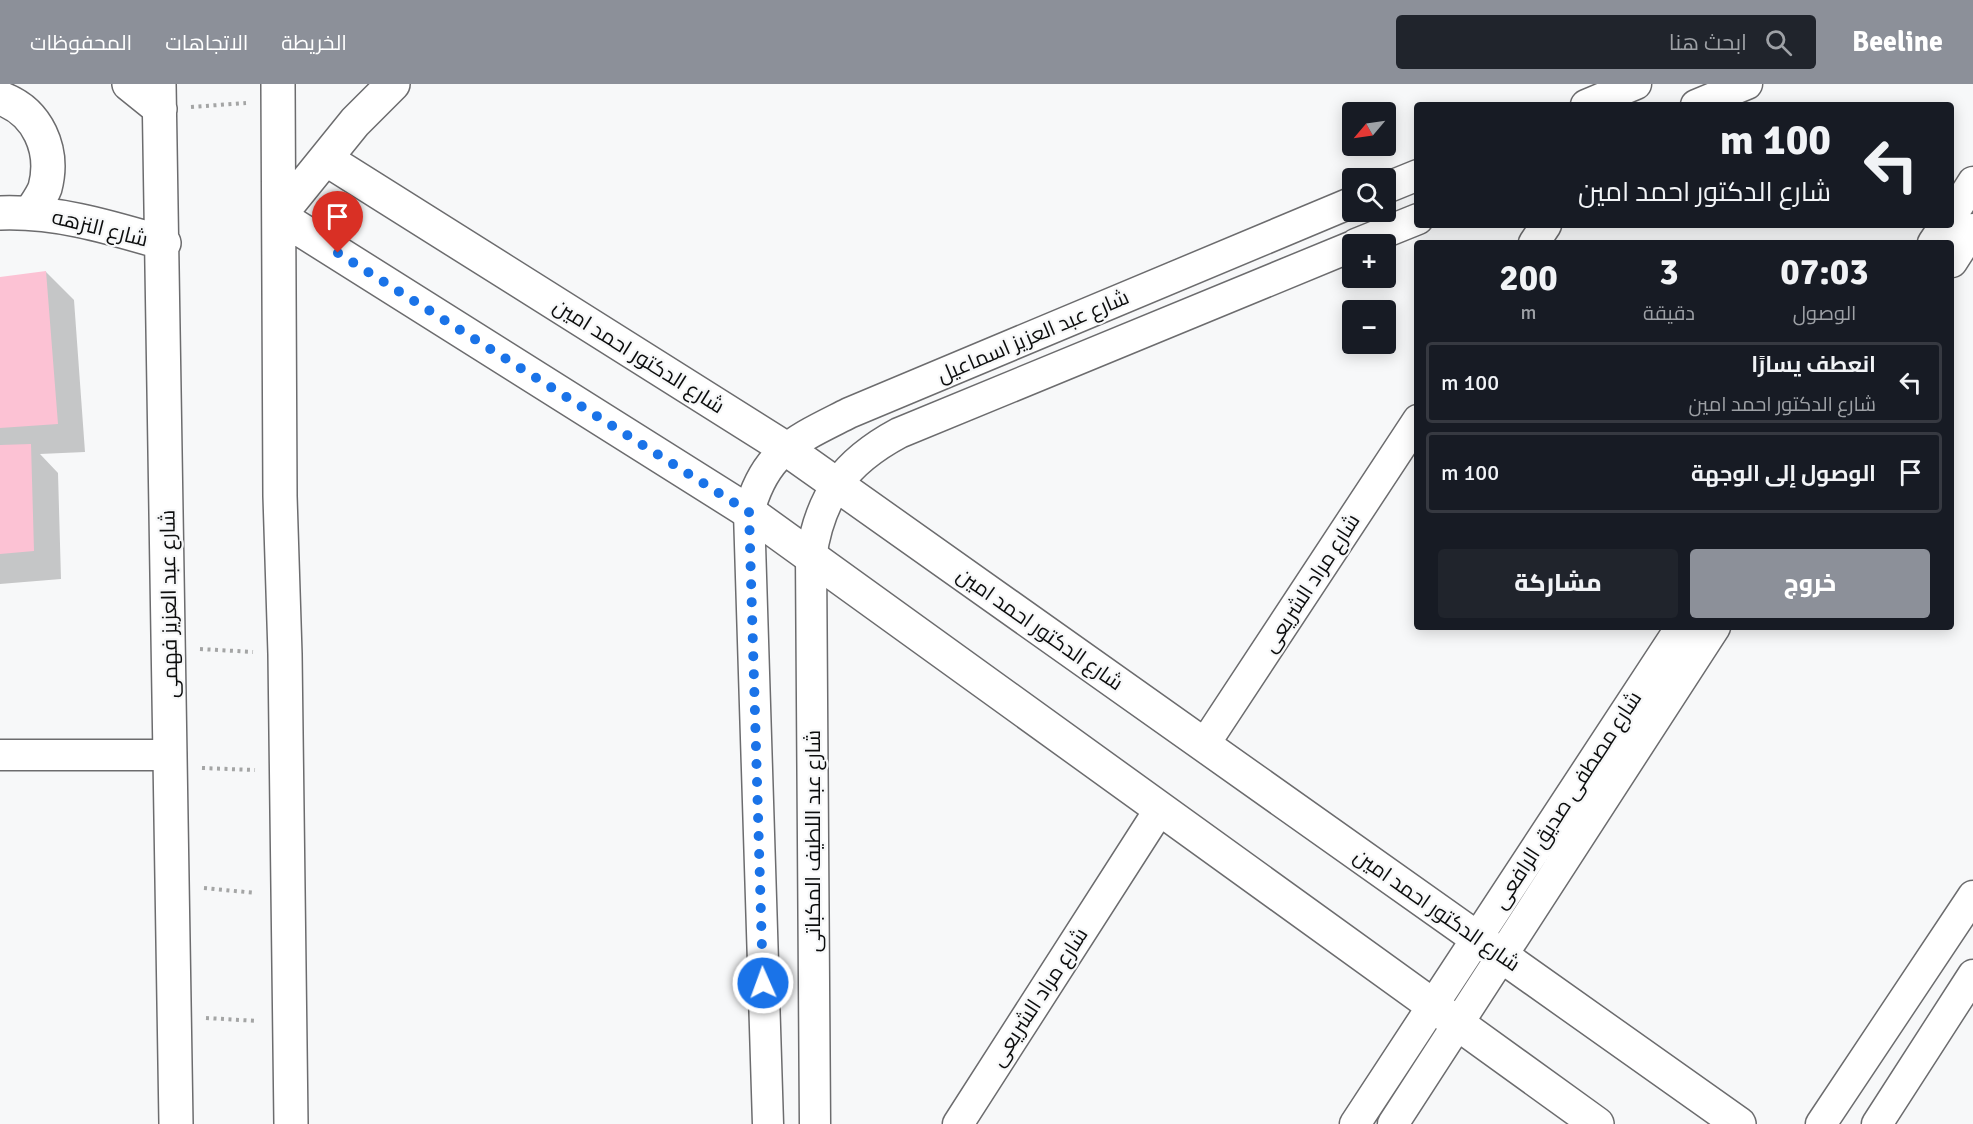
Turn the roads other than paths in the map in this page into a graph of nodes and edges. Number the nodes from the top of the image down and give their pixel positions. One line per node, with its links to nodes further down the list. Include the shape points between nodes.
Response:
1 (9, 84): 6 (street)
2 (129, 84): 8 (street)
3 (393, 84): 12 (street, via 355,122)
4 (1636, 84): 10 (street)
5 (1747, 84): 11 (street)
6 (0, 89)
7 (278, 92): 19 (street)
8 (160, 96): 23 (street, شارع عبد العزيز فهمى)
9 (0, 98): 18 (street, via 30,117 44,139 49,164 44,190)
10 (1587, 99)
11 (1703, 102)
12 (326, 159): 19 (street); 27 (street, شارع الدكتور احمد امين)
13 (1414, 177): 15 (street)
14 (1973, 182): 17 (street)
15 (1396, 184)
16 (1342, 207): 27 (street, شارع عبد العزيز اسماعيل, via 882,398)
17 (1954, 212)
18 (16, 213): 23 (street, شارع النزهه, via 84,220)
19 (279, 216): 29 (street); 42 (street)
20 (1414, 221): 22 (street, شارع عبد العزيز اسماعيل)
21 (1973, 229): 25 (street)
22 (1382, 234)
23 (164, 243): 35 (street, شارع عبد العزيز فهمى)
24 (1342, 250): 28 (street, شارع عبد العزيز اسماعيل, via 899,433 861,457)
25 (1954, 259)
26 (1414, 426): 33 (street, شارع مراد الشريعى)
27 (785, 448): 28 (street, شارع الدكتور احمد امين); 29 (street, شارع عبد العزيز اسماعيل, via 764,473)
28 (836, 484): 30 (street, شارع عبد العزيز اسماعيل, via 823,507); 33 (street, شارع الدكتور احمد امين)
29 (749, 512): 30 (street); 43 (street)
30 (811, 557): 36 (street); 44 (street, شارع عبد اللطيف المكباتى)
31 (1679, 630): 38 (street, شارع مصطفى صديق الرافعى)
32 (1713, 630): 38 (street, شارع مصطفى صديق الرافعى)
33 (1204, 745): 38 (street, شارع الدكتور احمد امين)
34 (0, 755): 35 (street)
35 (171, 760): 41 (street, شارع عبد العزيز فهمى)
36 (1160, 809): 40 (street); 45 (street, شارع مراد الشريعى)
37 (1973, 896): 50 (street)
38 (1489, 947): 40 (street, شارع مصطفى صديق الرافعى); 49 (street, شارع الدكتور احمد امين)
39 (1973, 975): 51 (street)
40 (1445, 1015): 46 (street, شارع مصطفى صديق الرافعى); 47 (street, شارع مصطفى صديق الرافعى); 48 (street)
41 (176, 1124)
42 (291, 1124)
43 (768, 1124)
44 (815, 1124)
45 (958, 1124)
46 (1355, 1124)
47 (1392, 1124)
48 (1597, 1124)
49 (1739, 1124)
50 (1821, 1124)
51 (1877, 1124)

